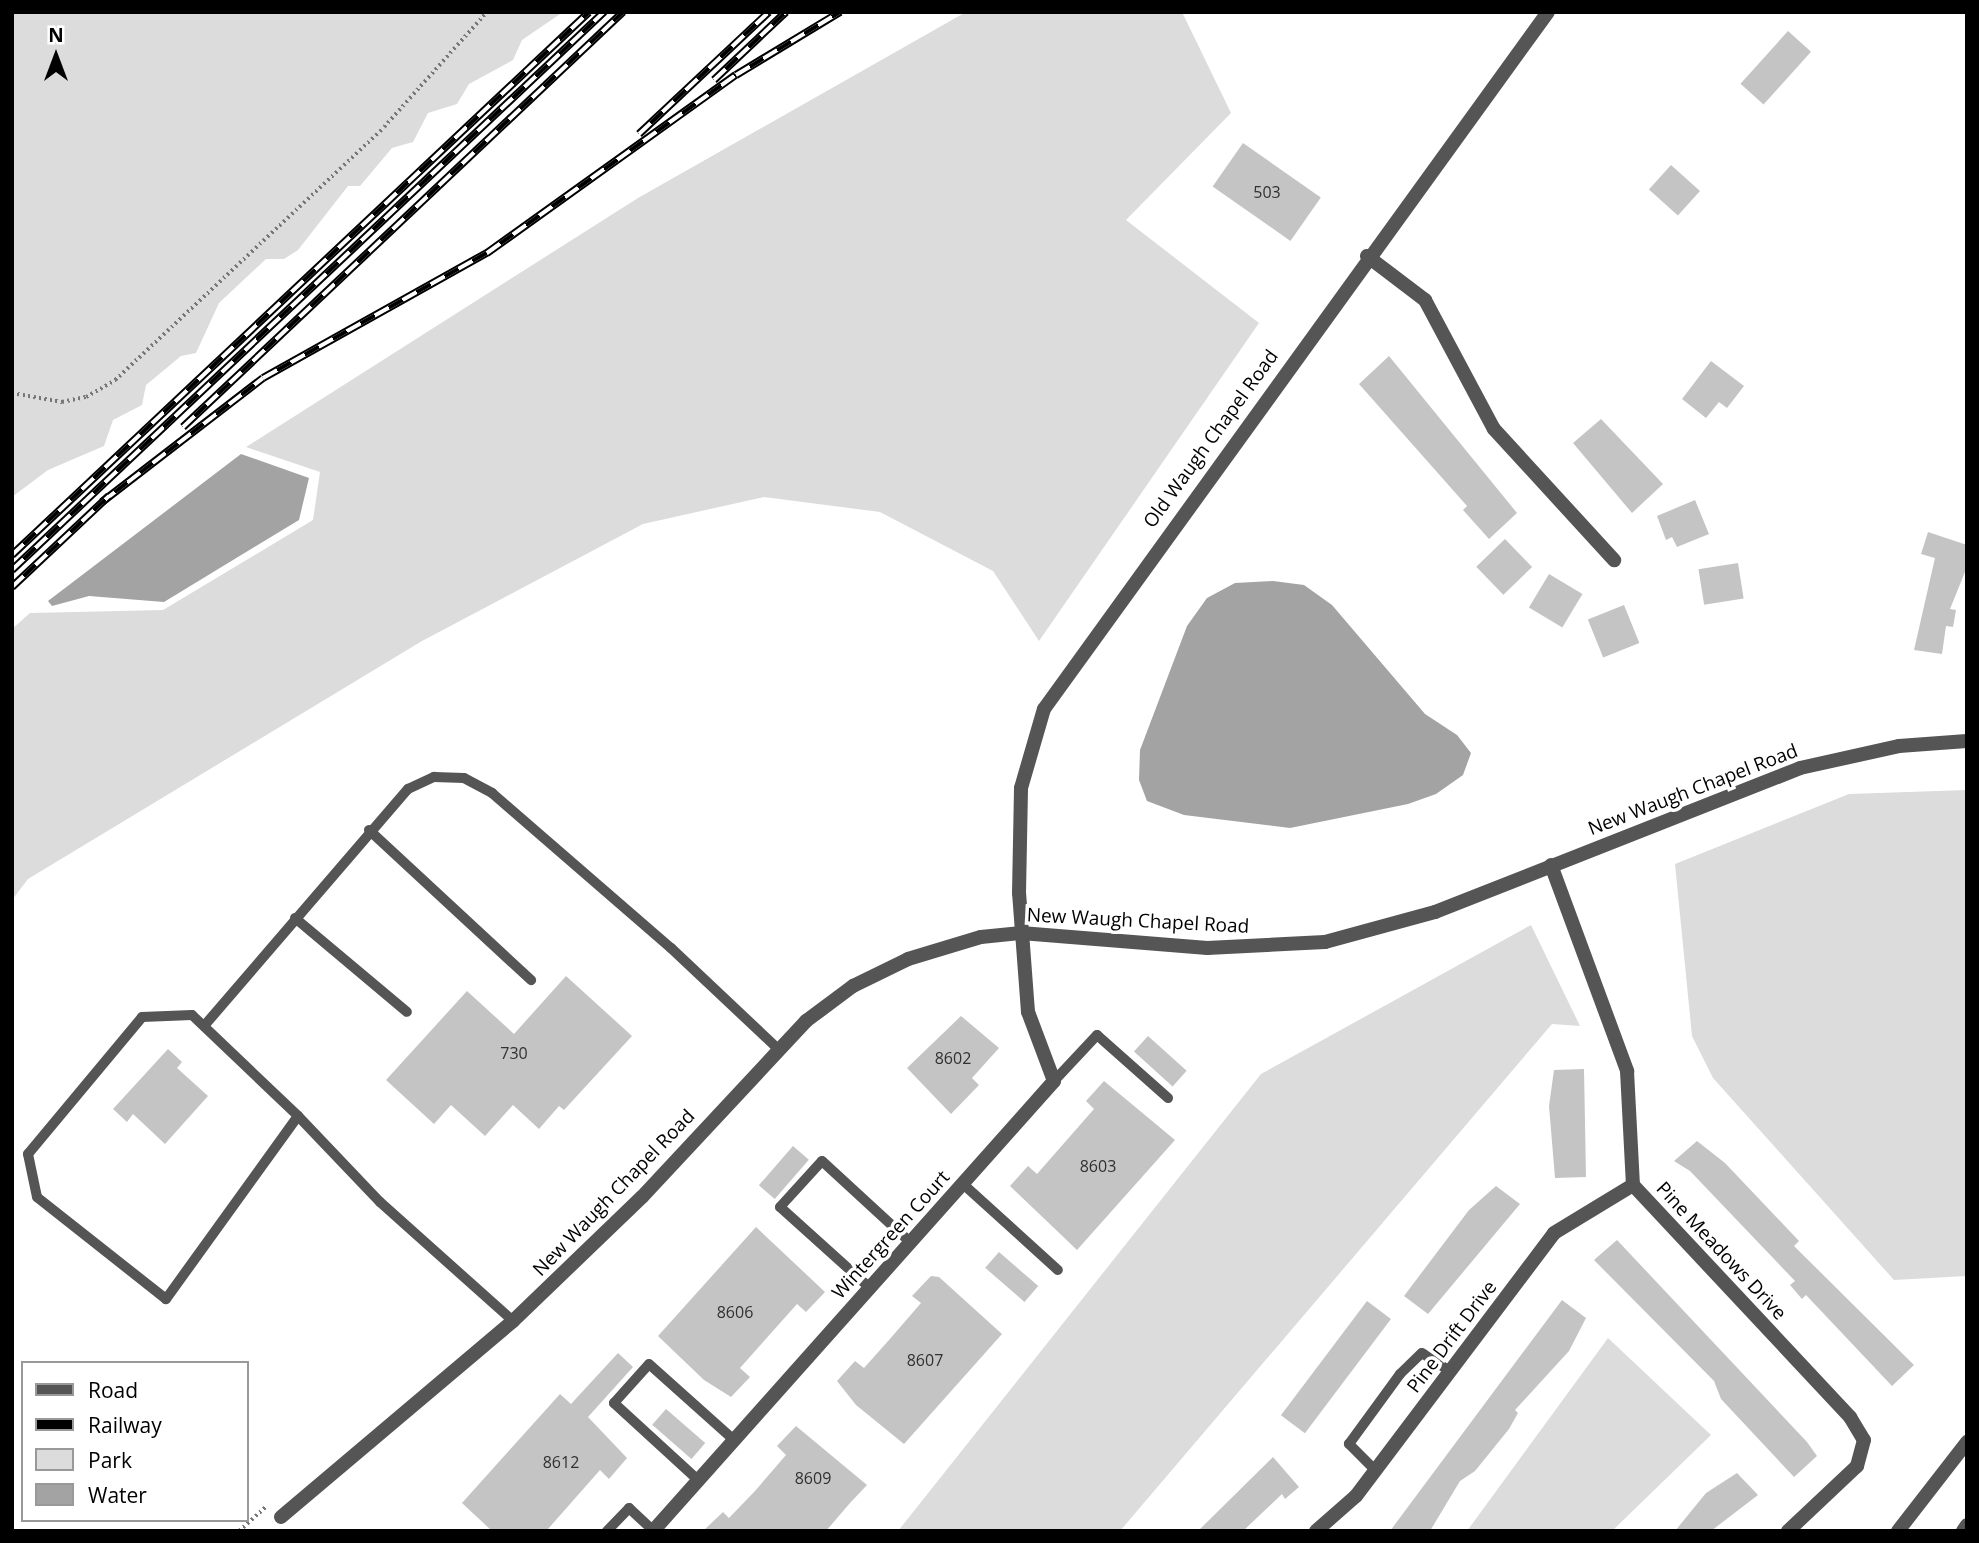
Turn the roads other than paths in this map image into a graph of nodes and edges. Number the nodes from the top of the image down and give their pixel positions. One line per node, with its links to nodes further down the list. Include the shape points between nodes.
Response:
1 (1548, 12): 2 (street, Old Waugh Chapel Road)
2 (1367, 256): 3 (street, via 1425,300 1494,429); 8 (street, Old Waugh Chapel Road, via 1044,709 1021,788)
3 (1614, 560)
4 (1967, 741): 6 (street, New Waugh Chapel Road, via 1899,746 1800,768)
5 (369, 830): 7 (lane); 9 (lane); 12 (lane, via 408,789 434,777 464,778 492,793 671,948)
6 (1551, 865): 8 (street, New Waugh Chapel Road, via 1423,916 1325,942 1207,948); 17 (street, Pine Meadows Drive, via 1627,1071)
7 (295, 918): 10 (lane); 11 (lane)
8 (1021, 933): 12 (street, New Waugh Chapel Road, via 944,947 880,972 829,1003); 13 (street, via 1028,1012)
9 (531, 980)
10 (407, 1012)
11 (204, 1026): 15 (lane); 15 (lane, via 192,1015 142,1017 28,1154 37,1197 166,1298)
12 (778, 1049): 21 (street, New Waugh Chapel Road, via 642,1197)
13 (1054, 1081): 14 (lane, via 1097,1035); 16 (street, Wintergreen Court)
14 (1168, 1098)
15 (298, 1116): 21 (lane, via 380,1202)
16 (963, 1184): 18 (street, Wintergreen Court); 19 (lane)
17 (1633, 1185): 22 (street, Pine Drift Drive, via 1554,1233); 32 (street, Pine Meadows Drive, via 1850,1417 1864,1440 1857,1465)
18 (911, 1242): 20 (street, Wintergreen Court); 20 (lane, via 822,1161 780,1207)
19 (1058, 1269)
20 (870, 1288): 23 (street, Wintergreen Court)
21 (513, 1321): 27 (street, New Waugh Chapel Road)
22 (1450, 1371): 25 (street, Pine Drift Drive); 25 (lane, via 1422,1353 1400,1374 1349,1444)
23 (734, 1440): 26 (street, Wintergreen Court); 26 (lane, via 649,1364 614,1403)
24 (1967, 1442): 33 (street)
25 (1376, 1470): 31 (street, Pine Drift Drive)
26 (698, 1480): 30 (street, Wintergreen Court)
27 (281, 1517)
28 (1967, 1525): 34 (street)
29 (607, 1531): 30 (lane, via 629,1508)
30 (654, 1531)
31 (1316, 1531)
32 (1788, 1531)
33 (1898, 1531)
34 (1963, 1531)

